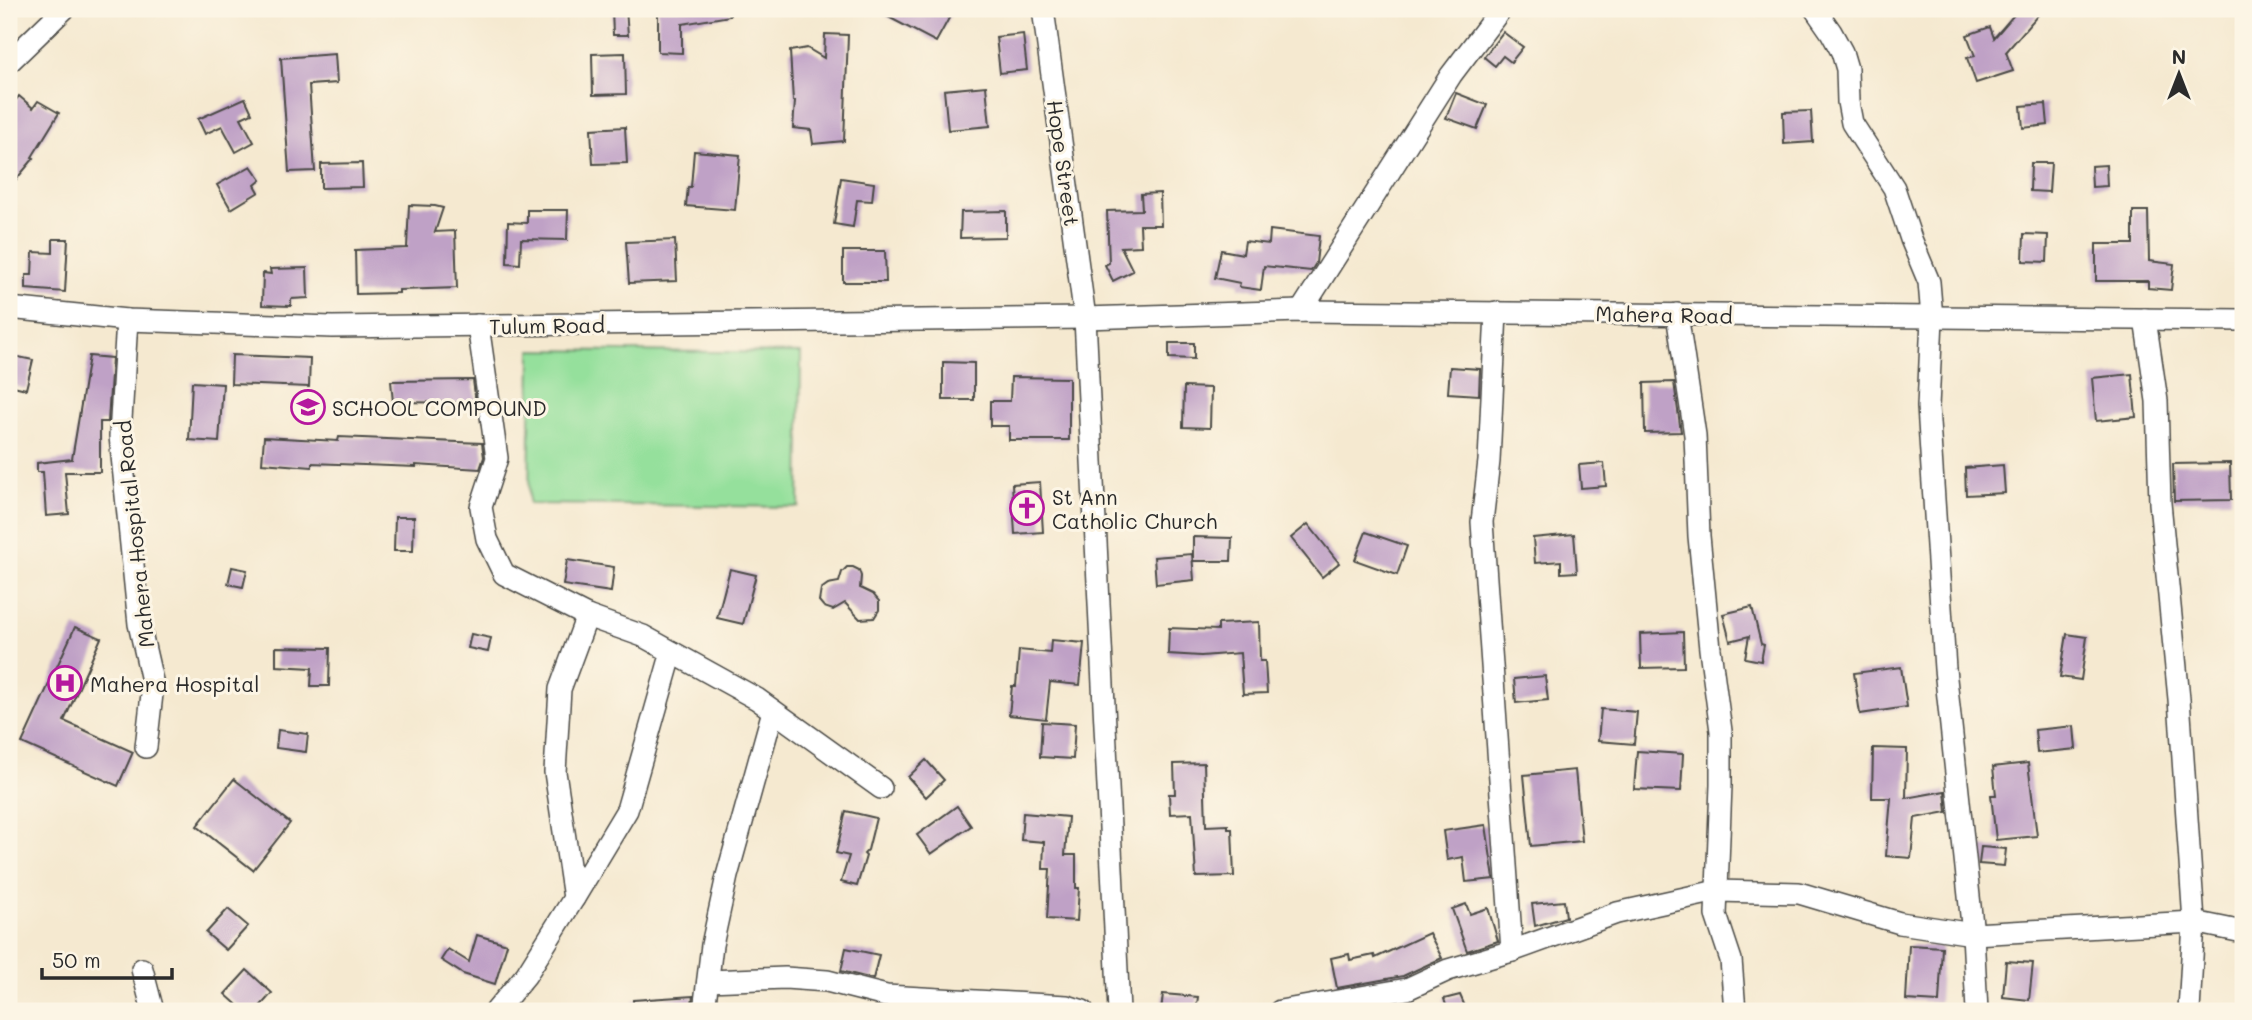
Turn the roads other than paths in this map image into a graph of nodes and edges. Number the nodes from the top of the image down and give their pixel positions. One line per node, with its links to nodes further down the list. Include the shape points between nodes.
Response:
1 (64, 9): 5 (street)
2 (1043, 9): 10 (street, Hope Street)
3 (1501, 9): 7 (street, via 1451,75)
4 (1815, 9): 11 (street, via 1842,52 1852,123 1894,188 1929,282)
5 (9, 62)
6 (9, 308): 13 (street, Tulum Road)
7 (1301, 311): 8 (street, Mahera Road); 10 (street, Mahera Road)
8 (1496, 312): 9 (street, Mahera Road); 26 (street, via 1482,522)
9 (1677, 314): 11 (street, Mahera Road); 21 (street, via 1695,435 1699,536 1721,731)
10 (1086, 318): 15 (street, Tulum Road); 33 (street, Hope Street)
11 (1932, 318): 12 (street, Mahera Road); 25 (street, via 1928,407 1945,669)
12 (2145, 319): 14 (street, Mahera Road); 23 (street, via 2157,401 2160,503)
13 (127, 320): 15 (street, Tulum Road); 19 (street, Mahera Hospital Road, via 120,436 139,624 153,685)
14 (2243, 320)
15 (478, 326): 16 (street, via 497,458 481,507 487,539 504,573)
16 (587, 616): 17 (street); 22 (street, via 560,689 555,772)
17 (672, 652): 18 (street); 22 (street, via 628,810)
18 (772, 711): 20 (street); 28 (street, via 727,876)
19 (146, 747)
20 (881, 788)
21 (1717, 891): 25 (street, via 1799,893 1900,923); 26 (street, via 1617,913); 35 (street, via 1716,915 1731,960)
22 (574, 898): 30 (street, via 526,975)
23 (2194, 922): 24 (street); 25 (street); 37 (street)
24 (2243, 932)
25 (1973, 934): 36 (street)
26 (1512, 951): 34 (street, via 1448,970 1407,989)
27 (142, 969): 29 (street)
28 (708, 981): 31 (street); 32 (street, via 827,981 886,996 1067,1006)
29 (153, 1011)
30 (496, 1011)
31 (704, 1011)
32 (1083, 1011)
33 (1119, 1011)
34 (1280, 1011)
35 (1735, 1011)
36 (1977, 1011)
37 (2189, 1011)

